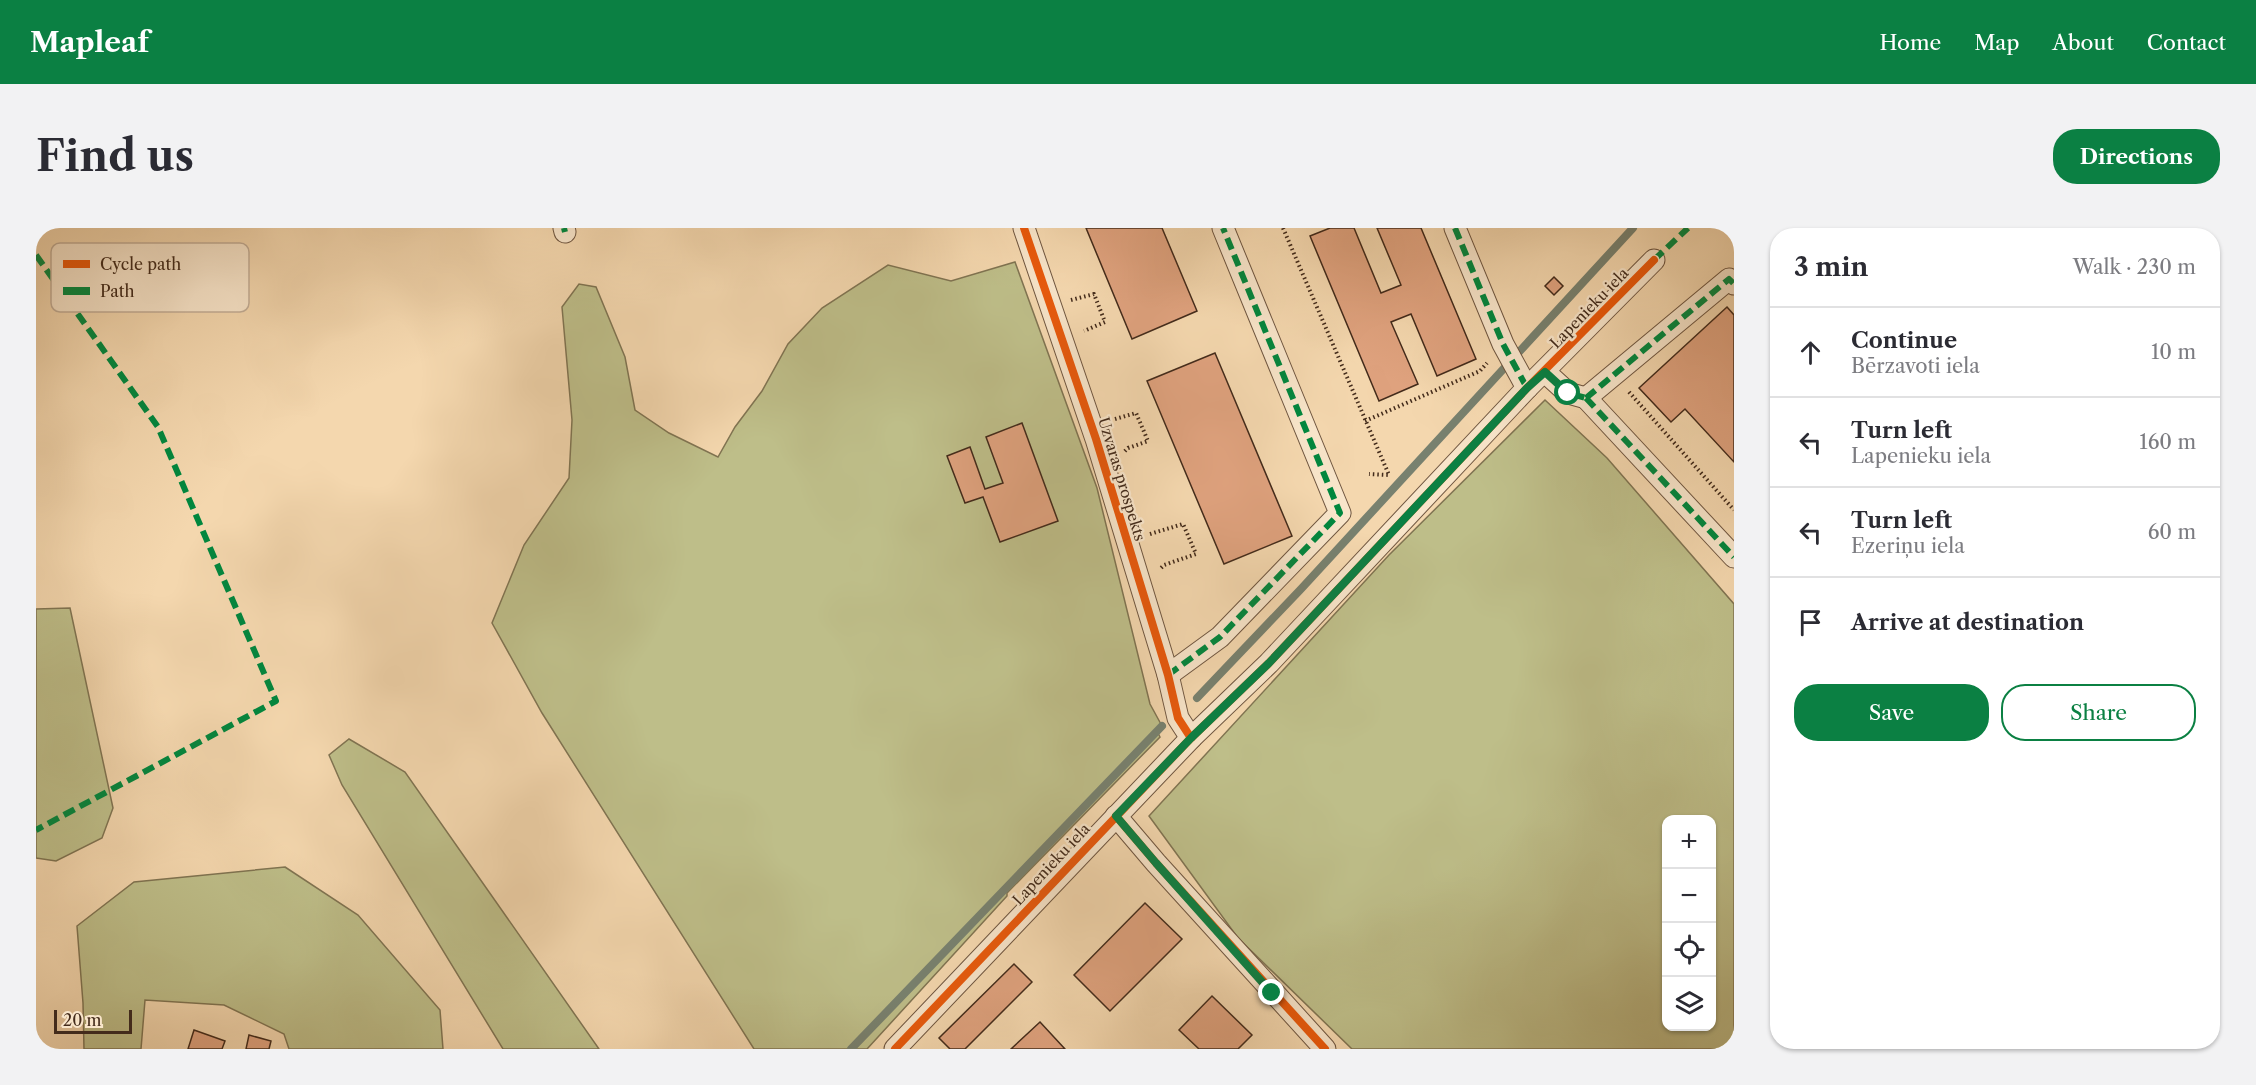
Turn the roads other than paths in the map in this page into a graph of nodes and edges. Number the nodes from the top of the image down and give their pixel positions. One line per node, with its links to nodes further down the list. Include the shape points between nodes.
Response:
1 (1024, 228): 10 (street, Uzvaras prospekts, via 1096,439)
2 (1222, 228): 10 (street, via 1340,513 1220,637)
3 (1455, 228): 7 (street, via 1503,344)
4 (1654, 260): 6 (street, Lapenieku iela)
5 (1734, 284): 8 (street, via 1729,279)
6 (1545, 372): 7 (street, Lapenieku iela); 8 (street, via 1568,393)
7 (1527, 388): 11 (street, Lapenieku iela, via 1269,663)
8 (1586, 398): 9 (street)
9 (1734, 558)
10 (1168, 675): 11 (street, Uzvaras prospekts, via 1178,718)
11 (1191, 738): 12 (street, Lapenieku iela)
12 (1116, 816): 13 (street, Lapenieku iela); 14 (street)
13 (895, 1049)
14 (1325, 1049)

